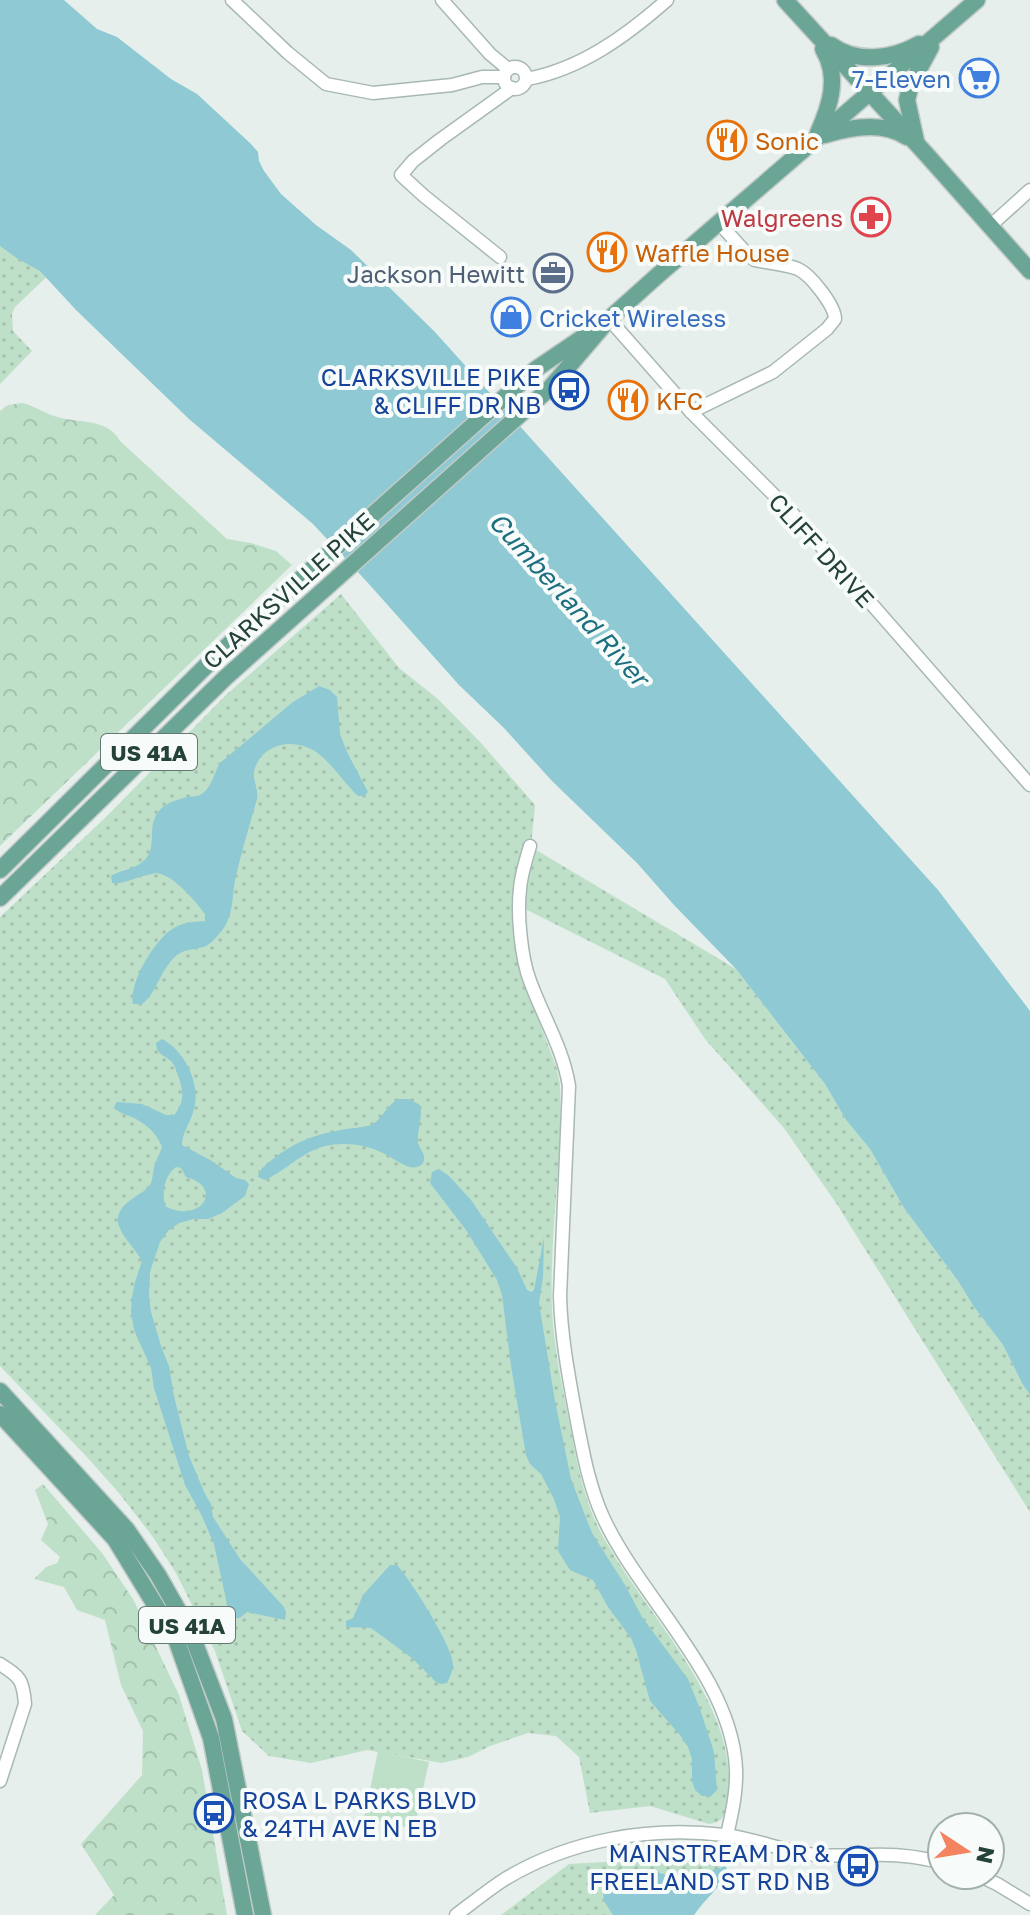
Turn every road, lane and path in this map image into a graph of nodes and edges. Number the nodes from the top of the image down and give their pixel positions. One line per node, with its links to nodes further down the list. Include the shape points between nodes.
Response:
1 (232, 0): 8 (street, via 326,84 373,93)
2 (442, 0): 8 (street)
3 (667, 0): 9 (street, via 590,56)
4 (785, 0): 7 (main road)
5 (977, 0): 6 (main road, CLARKSVILLE PIKE / US 41A)
6 (943, 29): 7 (main road, via 909,49 875,58 840,51); 10 (main road, CLARKSVILLE PIKE / US 41A); 12 (main road, via 919,67 907,100)
7 (811, 30): 10 (main road); 11 (main road, via 833,77 828,111)
8 (508, 78): 9 (street, via 522,87); 9 (street, via 513,66); 16 (street, via 401,175)
9 (527, 79)
10 (869, 94): 11 (main road, CLARKSVILLE PIKE / US 41A); 12 (main road)
11 (816, 139): 12 (main road, via 872,128 899,132); 14 (main road, CLARKSVILLE PIKE / US 41A)
12 (917, 145): 15 (main road)
13 (1030, 190): 15 (street)
14 (718, 222): 18 (main road, CLARKSVILLE PIKE / US 41A); 19 (street, via 755,260 806,274 833,308 835,319 773,372)
15 (990, 226): 17 (main road)
16 (500, 257)
17 (1030, 271)
18 (609, 319): 19 (street, CLIFF DRIVE); 22 (main road, CLARKSVILLE PIKE / US 41A, via 536,369 285,593); 23 (main road, CLARKSVILLE PIKE / US 41A, via 551,387 225,678)
19 (691, 412): 20 (street, CLIFF DRIVE, via 792,513)
20 (1030, 785)
21 (530, 846): 28 (street, via 519,891 524,961 569,1086 561,1325 582,1448 608,1528 707,1680 727,1723 736,1768)
22 (0, 870)
23 (0, 898)
24 (0, 1391): 33 (main road, US 41A, via 127,1530 191,1633 224,1719)
25 (0, 1414): 32 (main road, US 41A, via 115,1539 176,1639 211,1738)
26 (0, 1664): 27 (street, via 19,1677 25,1704)
27 (0, 1781)
28 (727, 1835): 29 (street, via 807,1854); 34 (street, via 661,1832 579,1848 521,1871)
29 (926, 1860)
30 (1006, 1889): 31 (street)
31 (1030, 1904)
32 (245, 1915)
33 (263, 1915)
34 (456, 1915)

